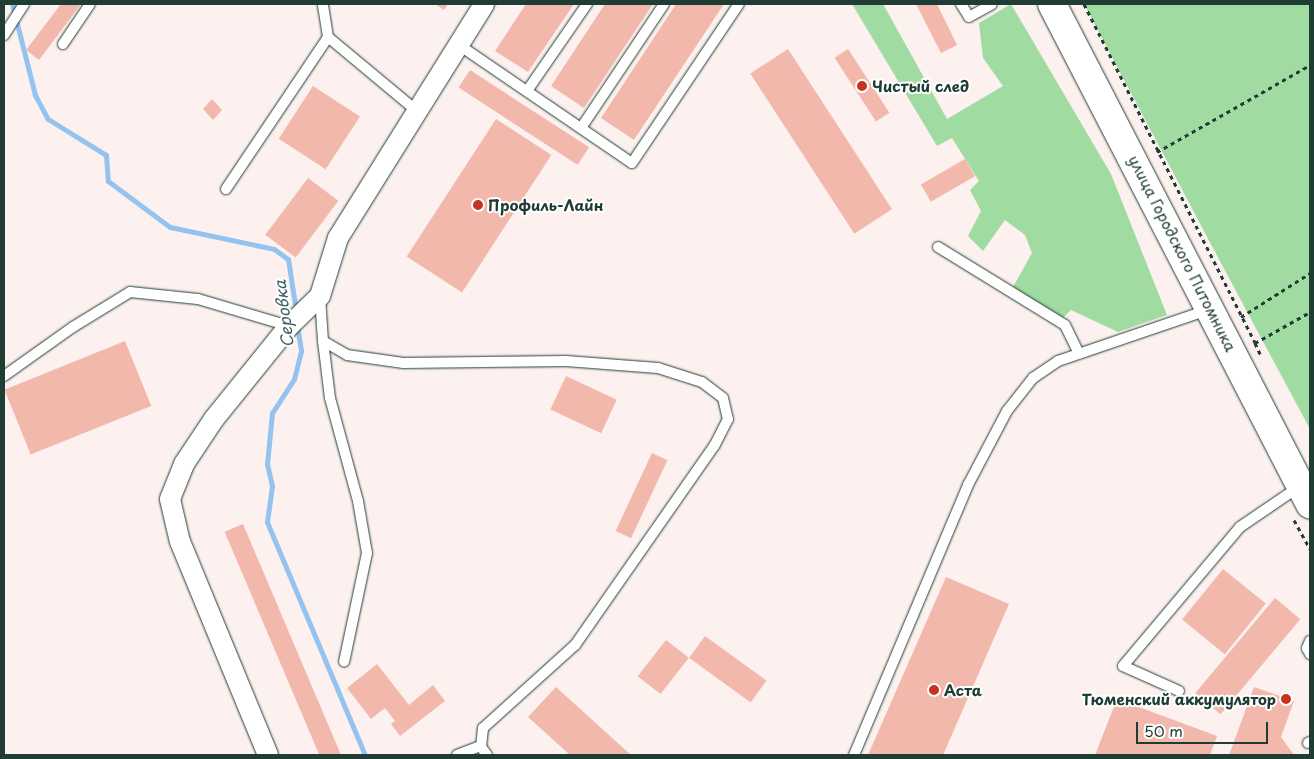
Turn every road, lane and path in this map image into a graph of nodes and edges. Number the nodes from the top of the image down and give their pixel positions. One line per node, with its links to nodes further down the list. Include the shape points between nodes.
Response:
1 (24, 4): 12 (lane)
2 (90, 4): 14 (lane)
3 (323, 4): 13 (lane)
4 (484, 4): 15 (street)
5 (587, 4): 17 (lane)
6 (664, 4): 19 (lane)
7 (738, 4): 19 (lane, via 632,163)
8 (961, 4): 9 (lane, via 969,17)
9 (992, 4)
10 (1052, 4): 25 (main road, улица Городского Питомника)
11 (1084, 4): 20 (path)
12 (4, 35)
13 (328, 37): 18 (lane); 21 (lane)
14 (63, 44)
15 (459, 45): 17 (lane); 18 (street)
16 (1310, 65): 20 (path)
17 (527, 92): 19 (lane)
18 (418, 112): 24 (street, via 338,238)
19 (581, 128)
20 (1157, 152): 27 (path)
21 (226, 189)
22 (938, 247): 30 (lane, via 1065,325)
23 (1310, 273): 27 (path)
24 (320, 296): 28 (street); 29 (lane)
25 (1212, 309): 30 (lane); 32 (main road, улица Городского Питомника)
26 (1310, 312): 27 (path, via 1255,343)
27 (1241, 317)
28 (289, 326): 31 (lane, via 198,299 130,292); 38 (street, via 214,419 184,464 170,499 180,542)
29 (323, 340): 35 (lane, via 330,398 358,501 367,553); 37 (lane, via 347,355 403,363 566,361 658,368 702,382 723,398 728,418 714,446 574,645 483,728)
30 (1079, 354): 41 (lane, via 1058,361 1033,378 1007,411 968,485)
31 (4, 376)
32 (1306, 495): 36 (lane, via 1240,527 1123,666)
33 (1310, 642): 34 (lane, via 1307,648)
34 (1310, 654)
35 (344, 662)
36 (1179, 691)
37 (481, 746): 39 (lane); 40 (lane)
38 (268, 755)
39 (457, 755)
40 (487, 755)
41 (854, 755)

